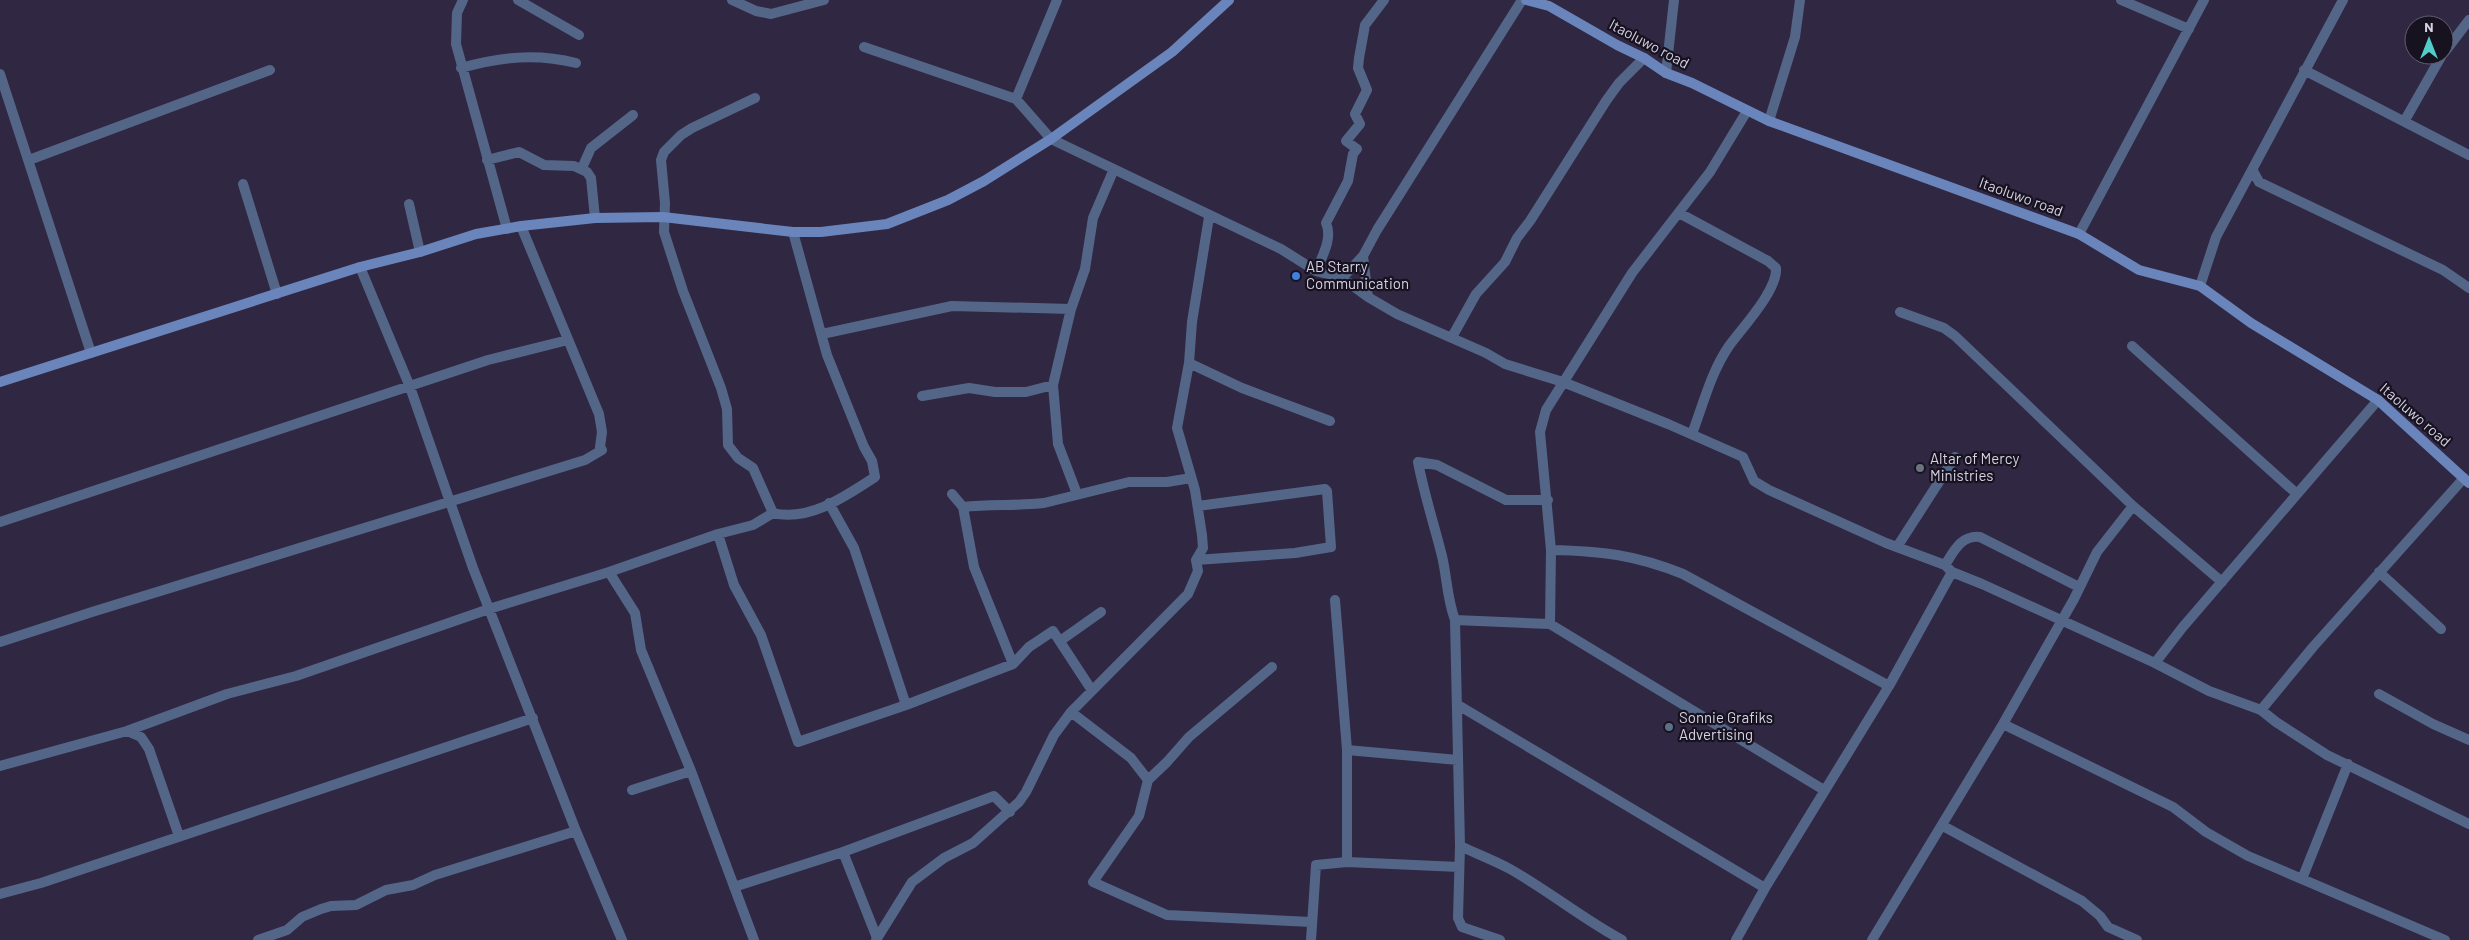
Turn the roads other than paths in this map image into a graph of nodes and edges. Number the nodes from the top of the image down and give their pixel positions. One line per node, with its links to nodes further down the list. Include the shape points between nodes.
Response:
1 (463, 0): 24 (street, via 456,25)
2 (518, 0): 18 (street)
3 (732, 0): 4 (street, via 771,14)
4 (824, 0)
5 (1057, 0): 30 (street)
6 (1229, 0): 35 (street, via 1172,52)
7 (1384, 0): 55 (street, via 1366,25 1358,65 1367,90 1355,114 1360,124 1346,141 1357,148 1348,181 1326,223 1328,236)
8 (1522, 0): 53 (street)
9 (1526, 0): 15 (street, Itaoluwo road)
10 (1674, 0): 27 (street)
11 (1800, 0): 34 (street, via 1796,37)
12 (2121, 0): 17 (street)
13 (2204, 0): 17 (street)
14 (2343, 0): 26 (street)
15 (1549, 3): 21 (street, Itaoluwo road)
16 (2469, 20): 19 (street)
17 (2189, 29): 51 (street)
18 (579, 35)
19 (2454, 40)
20 (864, 47): 30 (street)
21 (1644, 58): 27 (street, Itaoluwo road); 64 (street, via 1606,101 1516,238 1505,262 1476,294)
22 (576, 63): 24 (street, via 536,56 508,57)
23 (2437, 65): 33 (street)
24 (461, 68): 38 (street)
25 (270, 70): 37 (street)
26 (2304, 70): 33 (street); 41 (street)
27 (1666, 73): 31 (street, Itaoluwo road)
28 (0, 74): 37 (street)
29 (755, 98): 45 (street, via 692,128 664,152 661,160)
30 (1016, 99): 35 (street)
31 (1747, 111): 34 (street, Itaoluwo road); 44 (street, via 1710,172)
32 (633, 116): 39 (street, via 591,148)
33 (2405, 120): 36 (street)
34 (1769, 122): 51 (street, Itaoluwo road)
35 (1051, 139): 40 (street); 50 (street, via 948,200 887,224)
36 (2469, 155)
37 (29, 160): 67 (street)
38 (487, 160): 39 (street, via 519,152 544,166); 49 (street)
39 (582, 168): 47 (street, via 590,178)
40 (1114, 169): 46 (street, via 1179,199); 61 (street, via 1093,218 1085,269)
41 (2253, 171): 57 (street, via 2216,236); 58 (street, via 2259,182 2443,270)
42 (243, 184): 59 (street)
43 (410, 204): 52 (street)
44 (1679, 213): 70 (street, via 1632,273); 76 (street, via 1768,261 1776,268 1777,275 1721,359)
45 (663, 217): 47 (street); 50 (street); 89 (street, via 666,244 723,395 728,445 735,455 753,468)
46 (1209, 217): 55 (street, via 1281,249); 68 (street, via 1192,322)
47 (595, 218): 48 (street)
48 (521, 226): 49 (street); 65 (street)
49 (507, 228): 52 (street)
50 (793, 232): 63 (street)
51 (2079, 234): 57 (street, Itaoluwo road, via 2139,270)
52 (420, 252): 54 (street)
53 (1363, 256): 56 (street); 60 (street)
54 (360, 267): 59 (street); 72 (street)
55 (1316, 271): 56 (street)
56 (1342, 278): 60 (street)
57 (2200, 286): 74 (street, Itaoluwo road, via 2251,323)
58 (2469, 288)
59 (277, 294): 67 (street)
60 (1368, 297): 64 (street, via 1397,314)
61 (1071, 309): 63 (street, via 952,306); 71 (street)
62 (1900, 312): 87 (street, via 1944,328 1956,336)
63 (822, 334): 85 (street, via 837,383 872,461 875,477)
64 (1452, 337): 70 (street, via 1505,364)
65 (568, 340): 72 (street, via 488,360); 83 (street, via 598,414 602,450 585,460)
66 (2132, 346): 82 (street)
67 (91, 353): 69 (street)
68 (1189, 363): 75 (street, via 1242,388); 78 (street, via 1177,428)
69 (0, 382)
70 (1563, 382): 76 (street); 84 (street, via 1546,410 1540,432)
71 (1053, 385): 73 (street, via 1026,392 969,388); 81 (street, via 1058,444)
72 (410, 387): 83 (street); 90 (street)
73 (922, 396)
74 (2378, 400): 79 (street, Itaoluwo road); 82 (street)
75 (1330, 421)
76 (1692, 434): 92 (street, via 1743,457 1757,484)
77 (1955, 457): 92 (street)
78 (1191, 478): 81 (street, via 1129,482); 86 (street)
79 (2467, 481): 97 (street)
80 (952, 494): 88 (street)
81 (1077, 494): 88 (street, via 1044,503)
82 (2297, 494): 98 (street)
83 (449, 500): 101 (street); 108 (street)
84 (1548, 500): 93 (street); 103 (street, via 1506,500 1437,465 1418,462)
85 (829, 504): 89 (street, via 796,515); 115 (street, via 854,548)
86 (1198, 506): 94 (street, via 1202,548); 94 (street, via 1325,489 1328,491 1331,547 1295,553)
87 (2133, 506): 98 (street); 99 (street, via 2097,552)
88 (963, 507): 110 (street, via 974,567)
89 (773, 513): 91 (street, via 753,524)
90 (0, 522)
91 (718, 534): 96 (street); 115 (street, via 734,585 761,635 798,742)
92 (1897, 547): 95 (street)
93 (1551, 550): 105 (street); 112 (street, via 1596,551 1652,561 1683,574)
94 (1196, 560): 113 (street, via 1198,571 1188,594)
95 (1949, 569): 99 (street, via 1962,542 1969,537 1980,537); 104 (street); 112 (street)
96 (609, 572): 101 (street); 127 (street, via 635,614 641,650)
97 (2379, 572): 106 (street); 117 (street)
98 (2222, 582): 109 (street)
99 (2079, 587): 104 (street)
100 (1336, 600): 123 (street)
101 (489, 609): 119 (street); 121 (street, via 296,676 210,700)
102 (1101, 612): 107 (street)
103 (1455, 620): 105 (street); 116 (street)
104 (2061, 620): 109 (street); 120 (street)
105 (1550, 624): 130 (street)
106 (2441, 629)
107 (1060, 641): 110 (street, via 1053,631 1029,647); 113 (street)
108 (0, 642)
109 (2155, 663): 117 (street, via 2209,690)
110 (1014, 664): 115 (street)
111 (1272, 667): 128 (street, via 1189,737)
112 (1888, 686): 130 (street)
113 (1091, 689): 118 (street)
114 (2379, 694): 122 (street)
115 (906, 705)
116 (1458, 706): 124 (street); 142 (street)
117 (2261, 710): 125 (street, via 2327,755)
118 (1071, 712): 128 (street, via 1131,758); 131 (street, via 1054,735 1026,792)
119 (532, 718): 134 (street); 135 (street)
120 (2003, 724): 133 (street); 140 (street, via 2173,807 2206,832 2248,856)
121 (127, 731): 126 (street); 135 (street, via 141,737 149,749)
122 (2469, 740)
123 (1347, 750): 124 (street); 138 (street)
124 (1458, 760): 136 (street)
125 (2348, 764): 132 (street); 140 (street)
126 (0, 766)
127 (691, 772): 129 (street); 141 (street)
128 (1148, 780): 144 (street, via 1139,816 1093,882 1167,915)
129 (632, 790)
130 (1824, 790): 142 (street)
131 (1010, 812): 137 (street, via 994,796); 146 (street, via 973,843 944,858 912,882)
132 (2469, 824)
133 (1943, 826): 154 (street); 155 (street, via 2082,902 2108,927)
134 (576, 831): 147 (street, via 435,875 413,885 386,890 356,905 321,909 302,916 287,930); 148 (street)
135 (179, 836): 143 (street)
136 (1460, 846): 139 (street); 152 (street, via 1509,868)
137 (843, 852): 141 (street); 146 (street)
138 (1347, 862): 139 (street); 144 (street, via 1316,865)
139 (1459, 867): 151 (street, via 1459,924 1474,933)
140 (2302, 879): 145 (street)
141 (734, 886): 149 (street)
142 (1765, 888): 153 (street)
143 (0, 894)
144 (1311, 922): 150 (street)
145 (2429, 936): 156 (street)
146 (876, 939)
147 (258, 940)
148 (622, 940)
149 (754, 940)
150 (1311, 940)
151 (1500, 940)
152 (1622, 940)
153 (1736, 940)
154 (1872, 940)
155 (2136, 940)
156 (2445, 940)

